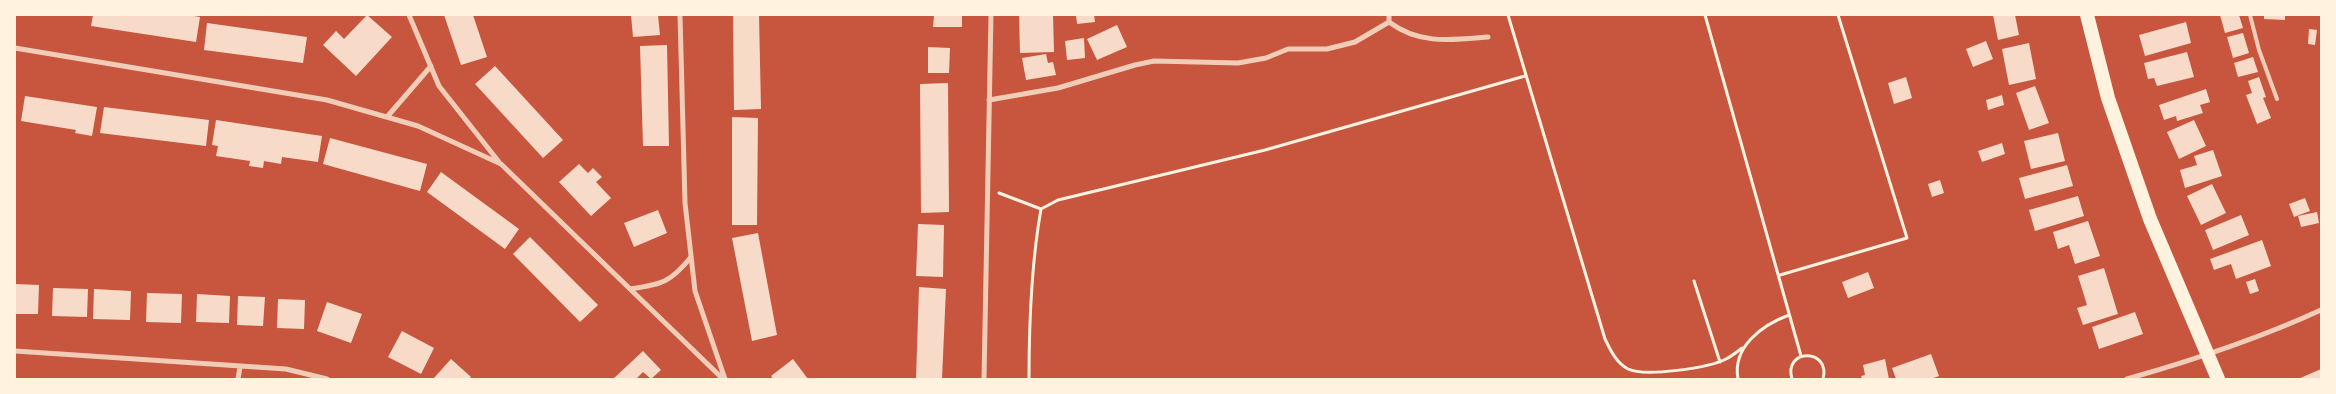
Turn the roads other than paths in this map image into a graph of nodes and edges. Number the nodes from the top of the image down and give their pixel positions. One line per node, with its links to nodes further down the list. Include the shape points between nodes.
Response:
1 (408, 15): 10 (street)
2 (680, 15): 15 (street, via 685,202)
3 (991, 15): 12 (street)
4 (1389, 15): 7 (street)
5 (2087, 15): 19 (highway, via 2108,98 2150,219)
6 (2250, 15): 11 (lane)
7 (1389, 22): 8 (street, via 1418,38); 12 (street, via 1355,42 1327,48 1288,48 1266,58 1238,63 1154,61 1058,88)
8 (1488, 38)
9 (15, 48): 13 (street, via 327,100)
10 (431, 66): 13 (street); 14 (street, via 440,86)
11 (2277, 99)
12 (990, 100): 24 (street)
13 (387, 117): 14 (street, via 418,126)
14 (501, 164): 16 (street)
15 (691, 257): 16 (street, via 668,280); 23 (street, via 695,291)
16 (630, 289): 23 (street)
17 (2321, 310): 19 (street)
18 (15, 351): 20 (street)
19 (2207, 356): 25 (street); 26 (highway)
20 (240, 367): 21 (street); 22 (street, via 286,369)
21 (238, 379)
22 (327, 379)
23 (724, 379)
24 (984, 379)
25 (2127, 379)
26 (2218, 379)

